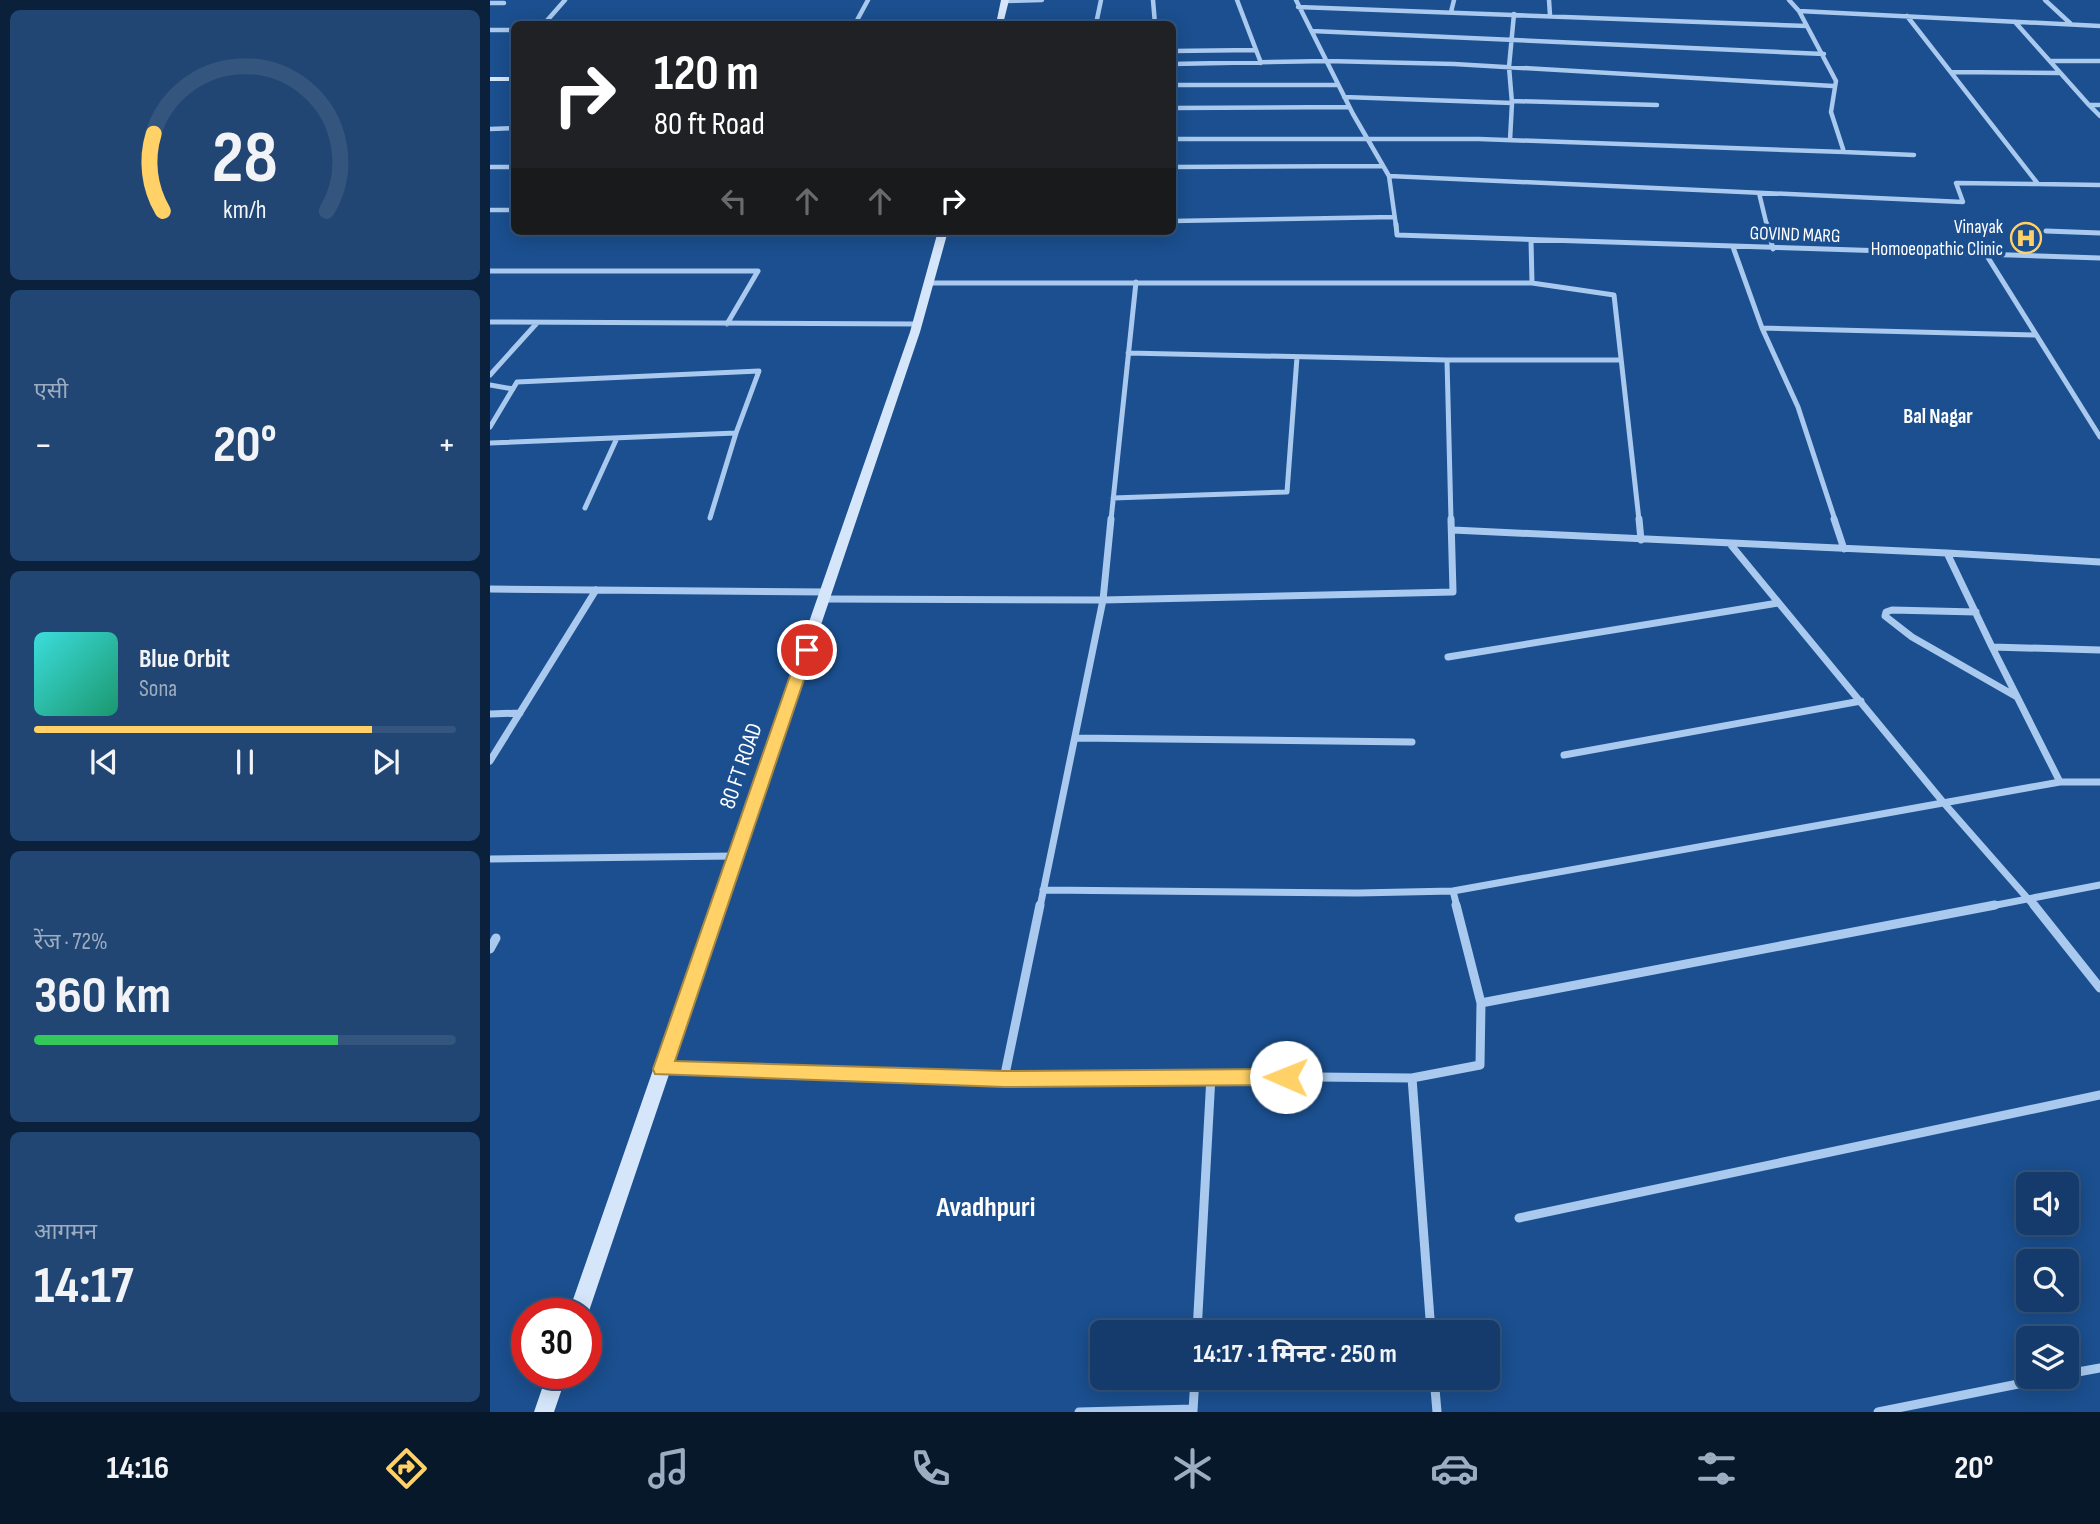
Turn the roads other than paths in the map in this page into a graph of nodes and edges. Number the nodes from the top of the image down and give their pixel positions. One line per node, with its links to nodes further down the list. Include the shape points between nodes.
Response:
1 (565, 0): 23 (street)
2 (868, 0): 24 (street)
3 (1042, 0): 13 (street)
4 (1101, 0): 26 (street)
5 (1153, 0): 27 (street)
6 (1237, 0): 36 (street)
7 (1296, 0): 16 (street)
8 (1371, 0): 17 (street)
9 (1454, 0): 19 (street)
10 (1549, 0): 21 (street)
11 (1789, 0): 18 (street)
12 (2045, 0): 29 (street)
13 (1005, 1): 25 (street)
14 (490, 3): 15 (street)
15 (505, 3)
16 (1298, 7): 17 (street); 34 (street)
17 (1367, 10): 19 (street)
18 (1799, 11): 22 (street); 30 (street)
19 (1451, 12): 20 (street)
20 (1514, 14): 21 (street); 35 (street)
21 (1550, 15): 30 (street)
22 (1907, 16): 28 (street); 45 (street)
23 (547, 21)
24 (857, 21)
25 (1000, 21)
26 (1098, 21)
27 (1155, 21)
28 (2015, 22): 29 (street); 40 (street)
29 (2071, 24): 31 (street)
30 (1807, 26): 38 (street)
31 (2100, 26)
32 (490, 30): 33 (street)
33 (511, 30)
34 (1312, 31): 35 (street); 39 (street)
35 (1513, 39): 38 (street); 44 (street)
36 (1256, 50): 37 (street); 42 (street)
37 (1176, 51)
38 (1824, 54): 51 (street, via 1836,81)
39 (1326, 61): 42 (street); 44 (street); 50 (street)
40 (2050, 61): 41 (street); 46 (street)
41 (2100, 61)
42 (1261, 63): 43 (street)
43 (1176, 64)
44 (1509, 67): 51 (street); 53 (street)
45 (1951, 72): 46 (street); 72 (street)
46 (2060, 73): 55 (street)
47 (490, 79): 48 (street)
48 (511, 79)
49 (1176, 85): 50 (street)
50 (1338, 85): 52 (street)
51 (1833, 86): 65 (street, via 1831,112)
52 (1344, 97): 53 (street); 57 (street)
53 (1512, 102): 54 (street); 64 (street)
54 (1657, 105)
55 (2089, 105): 56 (street); 59 (street)
56 (2100, 105)
57 (1349, 107): 58 (street); 62 (street)
58 (1176, 108)
59 (2100, 116)
60 (511, 128): 61 (street)
61 (490, 129)
62 (1366, 138): 63 (street); 64 (street); 67 (street)
63 (1176, 139)
64 (1510, 140): 65 (street)
65 (1844, 152): 66 (street)
66 (1914, 155)
67 (1383, 166): 70 (street); 71 (street)
68 (490, 167): 69 (street)
69 (511, 167)
70 (1176, 167)
71 (1389, 176): 74 (street); 77 (street)
72 (2038, 184): 73 (street); 74 (street, via 1956,183 1962,202)
73 (2100, 185)
74 (1759, 193): 84 (street)
75 (511, 209): 76 (street)
76 (490, 210)
77 (1394, 216): 78 (street); 82 (street, GOVIND MARG, via 1397,235)
78 (1176, 221)
79 (2046, 231): 80 (street)
80 (2100, 233)
81 (942, 235): 90 (street, 80 FT ROAD)
82 (1531, 240): 83 (street, GOVIND MARG); 89 (street)
83 (1733, 247): 84 (street, GOVIND MARG); 95 (street)
84 (1773, 249): 85 (street, GOVIND MARG)
85 (1987, 256): 86 (street, GOVIND MARG); 96 (street)
86 (2100, 258)
87 (490, 271): 93 (street, via 758,271)
88 (1136, 282): 89 (street); 90 (street); 97 (street)
89 (1532, 282): 100 (street, via 1614,295)
90 (929, 283): 94 (street, 80 FT ROAD)
91 (490, 322): 92 (street)
92 (537, 323): 93 (street); 101 (street)
93 (727, 324): 94 (street)
94 (918, 324): 120 (street, 80 FT ROAD)
95 (1762, 328): 96 (street); 115 (street, via 1798,407)
96 (2036, 335): 106 (street)
97 (1128, 353): 98 (street); 109 (street)
98 (1297, 356): 99 (street); 109 (street, via 1287,492)
99 (1447, 360): 100 (street); 112 (street)
100 (1621, 360): 113 (street)
101 (490, 375)
102 (490, 384): 103 (street)
103 (513, 389): 104 (street); 105 (street, via 517,382 760,371)
104 (490, 427)
105 (736, 433): 107 (street); 111 (street)
106 (2100, 437)
107 (617, 438): 108 (street); 110 (street)
108 (490, 443)
109 (1113, 498): 121 (street)
110 (585, 508)
111 (710, 518)
112 (1453, 530): 113 (street); 121 (street, via 1453,592)
113 (1641, 540): 114 (street)
114 (1731, 544): 115 (street); 122 (street)
115 (1844, 549): 116 (street)
116 (1947, 553): 117 (street); 123 (street)
117 (2100, 562)
118 (490, 589): 119 (street)
119 (596, 590): 120 (street); 129 (street)
120 (825, 596): 121 (street); 138 (street, 80 FT ROAD)
121 (1103, 600): 131 (street)
122 (1778, 603): 126 (street); 128 (street)
123 (1976, 612): 124 (street); 127 (street, via 1892,610 1885,616 1912,637)
124 (1992, 647): 125 (street); 127 (street)
125 (2100, 650)
126 (1448, 657)
127 (2017, 697): 135 (street)
128 (1861, 701): 133 (street); 137 (street)
129 (520, 713): 130 (street); 134 (street)
130 (490, 714)
131 (1075, 738): 132 (street); 141 (street)
132 (1412, 742)
133 (1564, 755)
134 (490, 761)
135 (2060, 782): 136 (street); 137 (street)
136 (2100, 782)
137 (1943, 802): 142 (street); 143 (street)
138 (736, 856): 139 (street); 148 (street, 80 FT ROAD)
139 (490, 859)
140 (2100, 885): 143 (street)
141 (1043, 890): 142 (street); 151 (street)
142 (1453, 891): 147 (street)
143 (2030, 900): 146 (street); 147 (street)
144 (496, 938): 145 (street)
145 (490, 949)
146 (2100, 988)
147 (1481, 1003): 150 (street, via 1480,1065)
148 (663, 1069): 151 (street); 154 (street, 80 FT ROAD)
149 (1211, 1076): 150 (street); 151 (street); 155 (street)
150 (1412, 1078): 156 (street)
151 (1004, 1079)
152 (2100, 1095): 153 (street)
153 (1519, 1217)
154 (584, 1298)
155 (1198, 1320)
156 (1430, 1320)
157 (2100, 1368): 158 (street)
158 (2079, 1372)
159 (2016, 1384): 167 (street)
160 (552, 1389): 164 (street)
161 (1194, 1390): 163 (street)
162 (1435, 1390): 166 (street)
163 (1193, 1410): 165 (street)
164 (544, 1412)
165 (1079, 1412)
166 (1437, 1412)
167 (1878, 1412)

